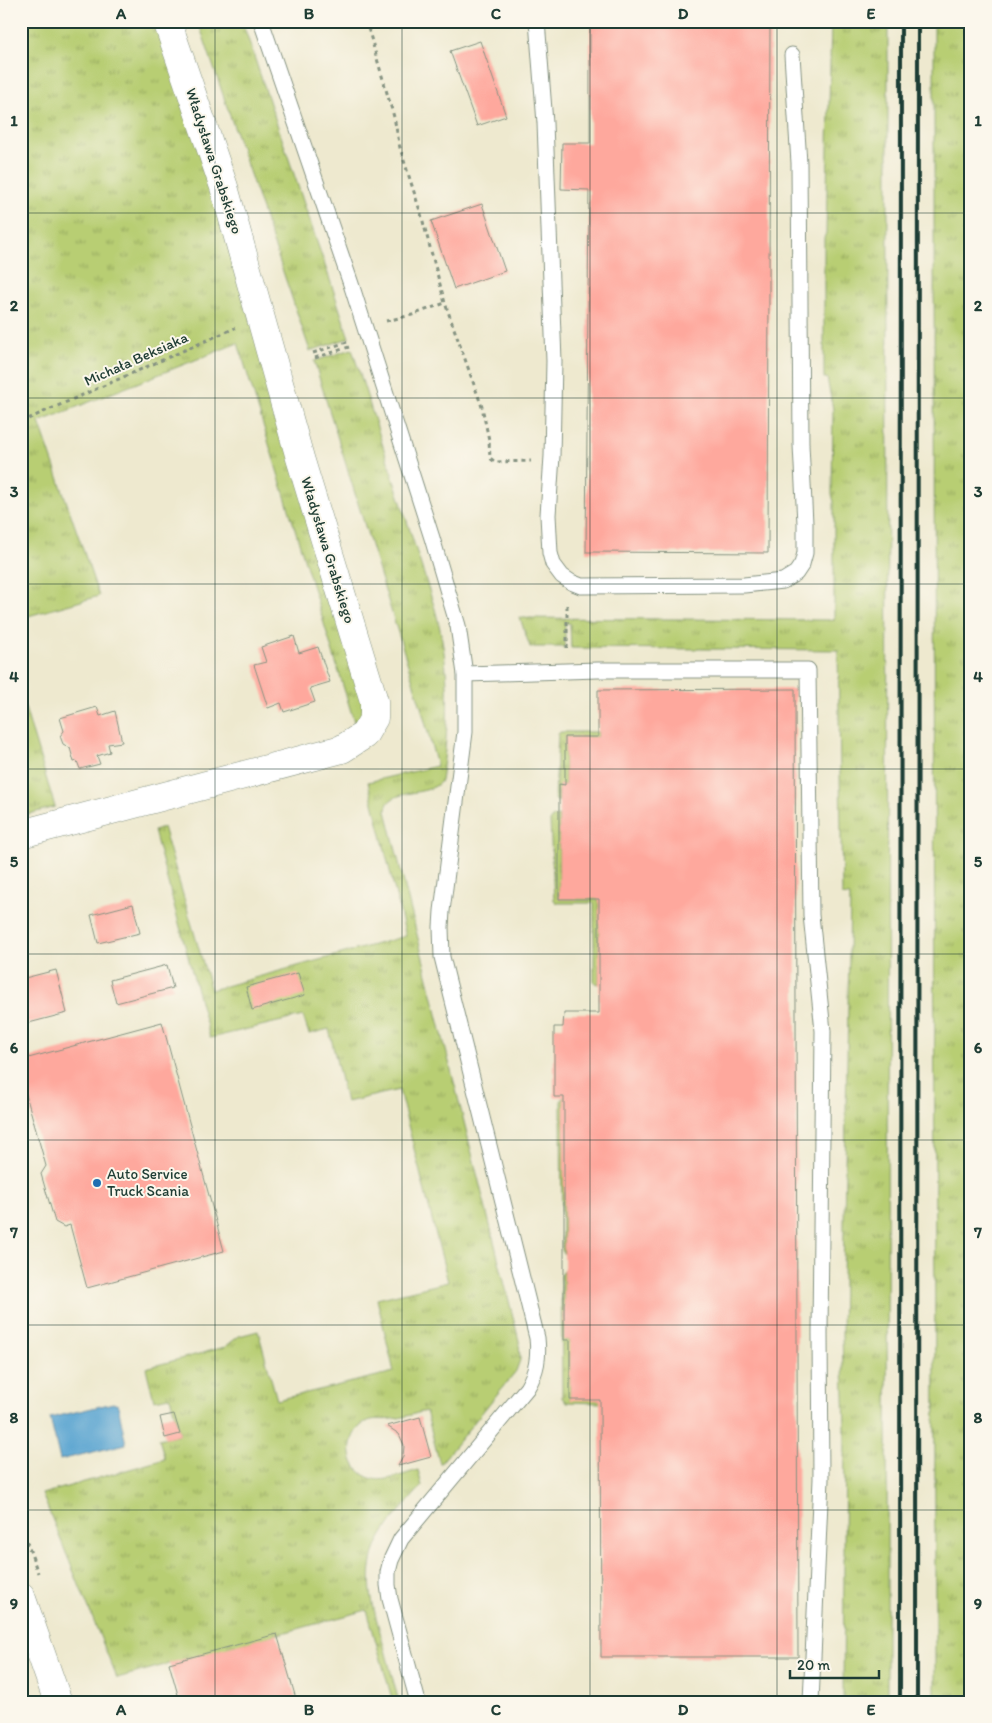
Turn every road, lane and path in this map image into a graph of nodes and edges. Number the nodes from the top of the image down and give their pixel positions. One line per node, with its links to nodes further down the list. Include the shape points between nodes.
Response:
1 (167, 21): 7 (street, Władysława Grabskiego, via 224,187)
2 (260, 21): 8 (lane)
3 (366, 21): 6 (path)
4 (537, 21): 5 (lane, via 545,123 554,360 548,515 550,553 562,576 581,586 744,585 783,581 796,573 802,564 805,523 801,445 799,172)
5 (792, 54)
6 (444, 303): 8 (path); 14 (path, via 482,407 490,458 495,462)
7 (260, 317): 13 (path, Michała Beksiaka); 18 (street, Władysława Grabskiego, via 374,701 374,718 364,735 342,749)
8 (364, 327): 17 (lane, via 453,605)
9 (350, 341): 11 (path)
10 (352, 346): 12 (path)
11 (313, 353)
12 (314, 358)
13 (21, 422)
14 (516, 461)
15 (567, 609): 16 (path)
16 (567, 650)
17 (465, 674): 21 (lane, via 465,732 442,911 442,957 537,1338 538,1358 535,1373 524,1392 401,1539 391,1560 389,1592); 22 (lane, via 808,670 811,915 823,1031 821,1479)
18 (21, 834)
19 (21, 1596): 20 (street)
20 (58, 1702)
21 (418, 1702)
22 (811, 1702)

